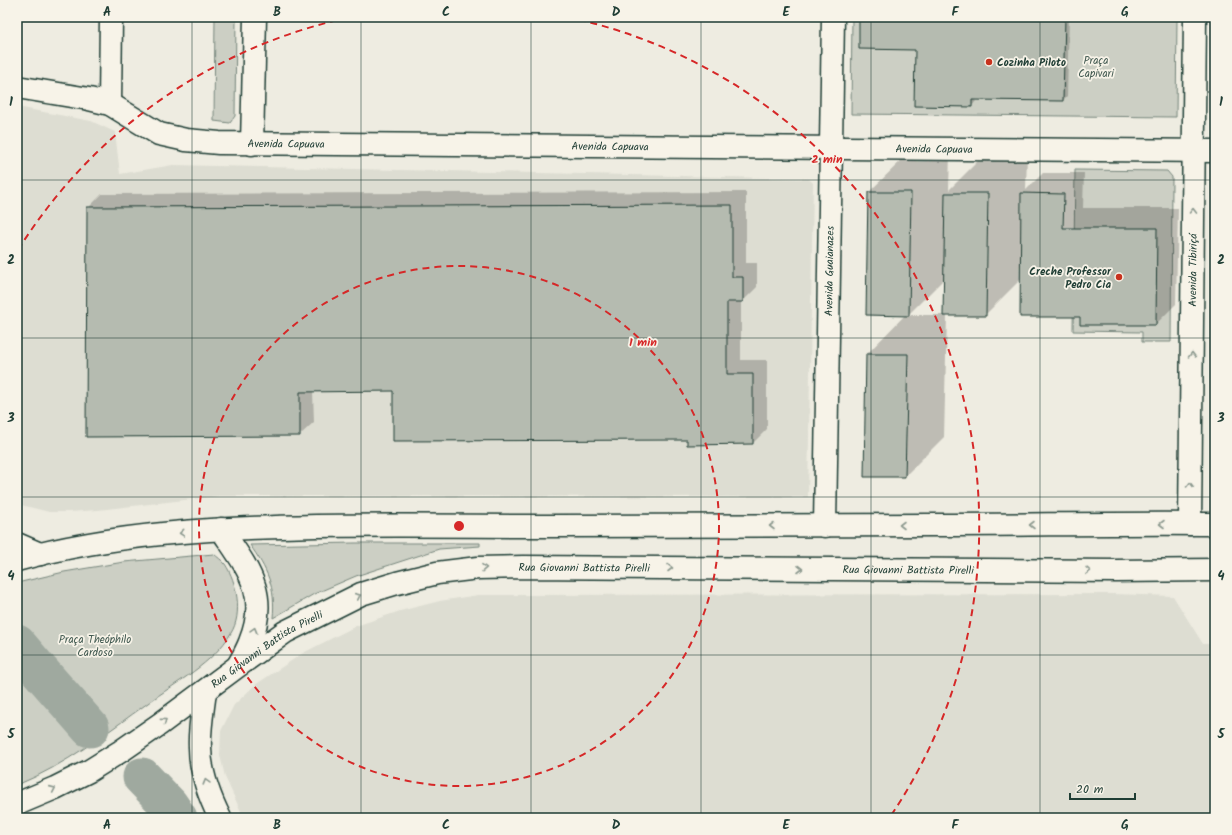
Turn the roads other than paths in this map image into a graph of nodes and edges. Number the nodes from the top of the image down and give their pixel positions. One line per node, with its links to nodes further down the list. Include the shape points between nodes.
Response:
1 (111, 17): 6 (main road)
2 (255, 17): 7 (main road)
3 (833, 17): 8 (main road, Avenida Guaianazes)
4 (1195, 17): 9 (main road, Avenida Tibiriçá)
5 (17, 87): 6 (main road, Avenida Capuava)
6 (110, 104): 7 (main road, Avenida Capuava, via 160,134 186,140)
7 (252, 144): 8 (main road, Avenida Capuava)
8 (832, 149): 9 (main road, Avenida Capuava); 13 (main road, Avenida Guaianazes)
9 (1193, 151): 10 (main road, Avenida Capuava); 11 (main road, Avenida Tibiriçá, one-way to 9)
10 (1215, 151)
11 (1190, 524): 12 (main road); 13 (main road, one-way to 13)
12 (1215, 524)
13 (825, 526): 14 (main road, one-way to 14, via 355,526)
14 (221, 529): 16 (main road, one-way to 16, via 139,536); 19 (main road, one-way to 14, via 250,642 258,603 255,584)
15 (17, 544): 16 (main road)
16 (40, 554): 17 (main road)
17 (17, 560)
18 (1215, 570): 19 (main road, Rua Giovanni Battista Pirelli, one-way to 18, via 285,632 361,594 437,573 478,568)
19 (238, 666): 20 (main road, Rua Giovanni Battista Pirelli)
20 (205, 691): 21 (main road, Rua Giovanni Battista Pirelli, one-way to 20, via 89,771); 22 (main road, one-way to 20, via 207,786 199,746)
21 (17, 804)
22 (220, 818)

